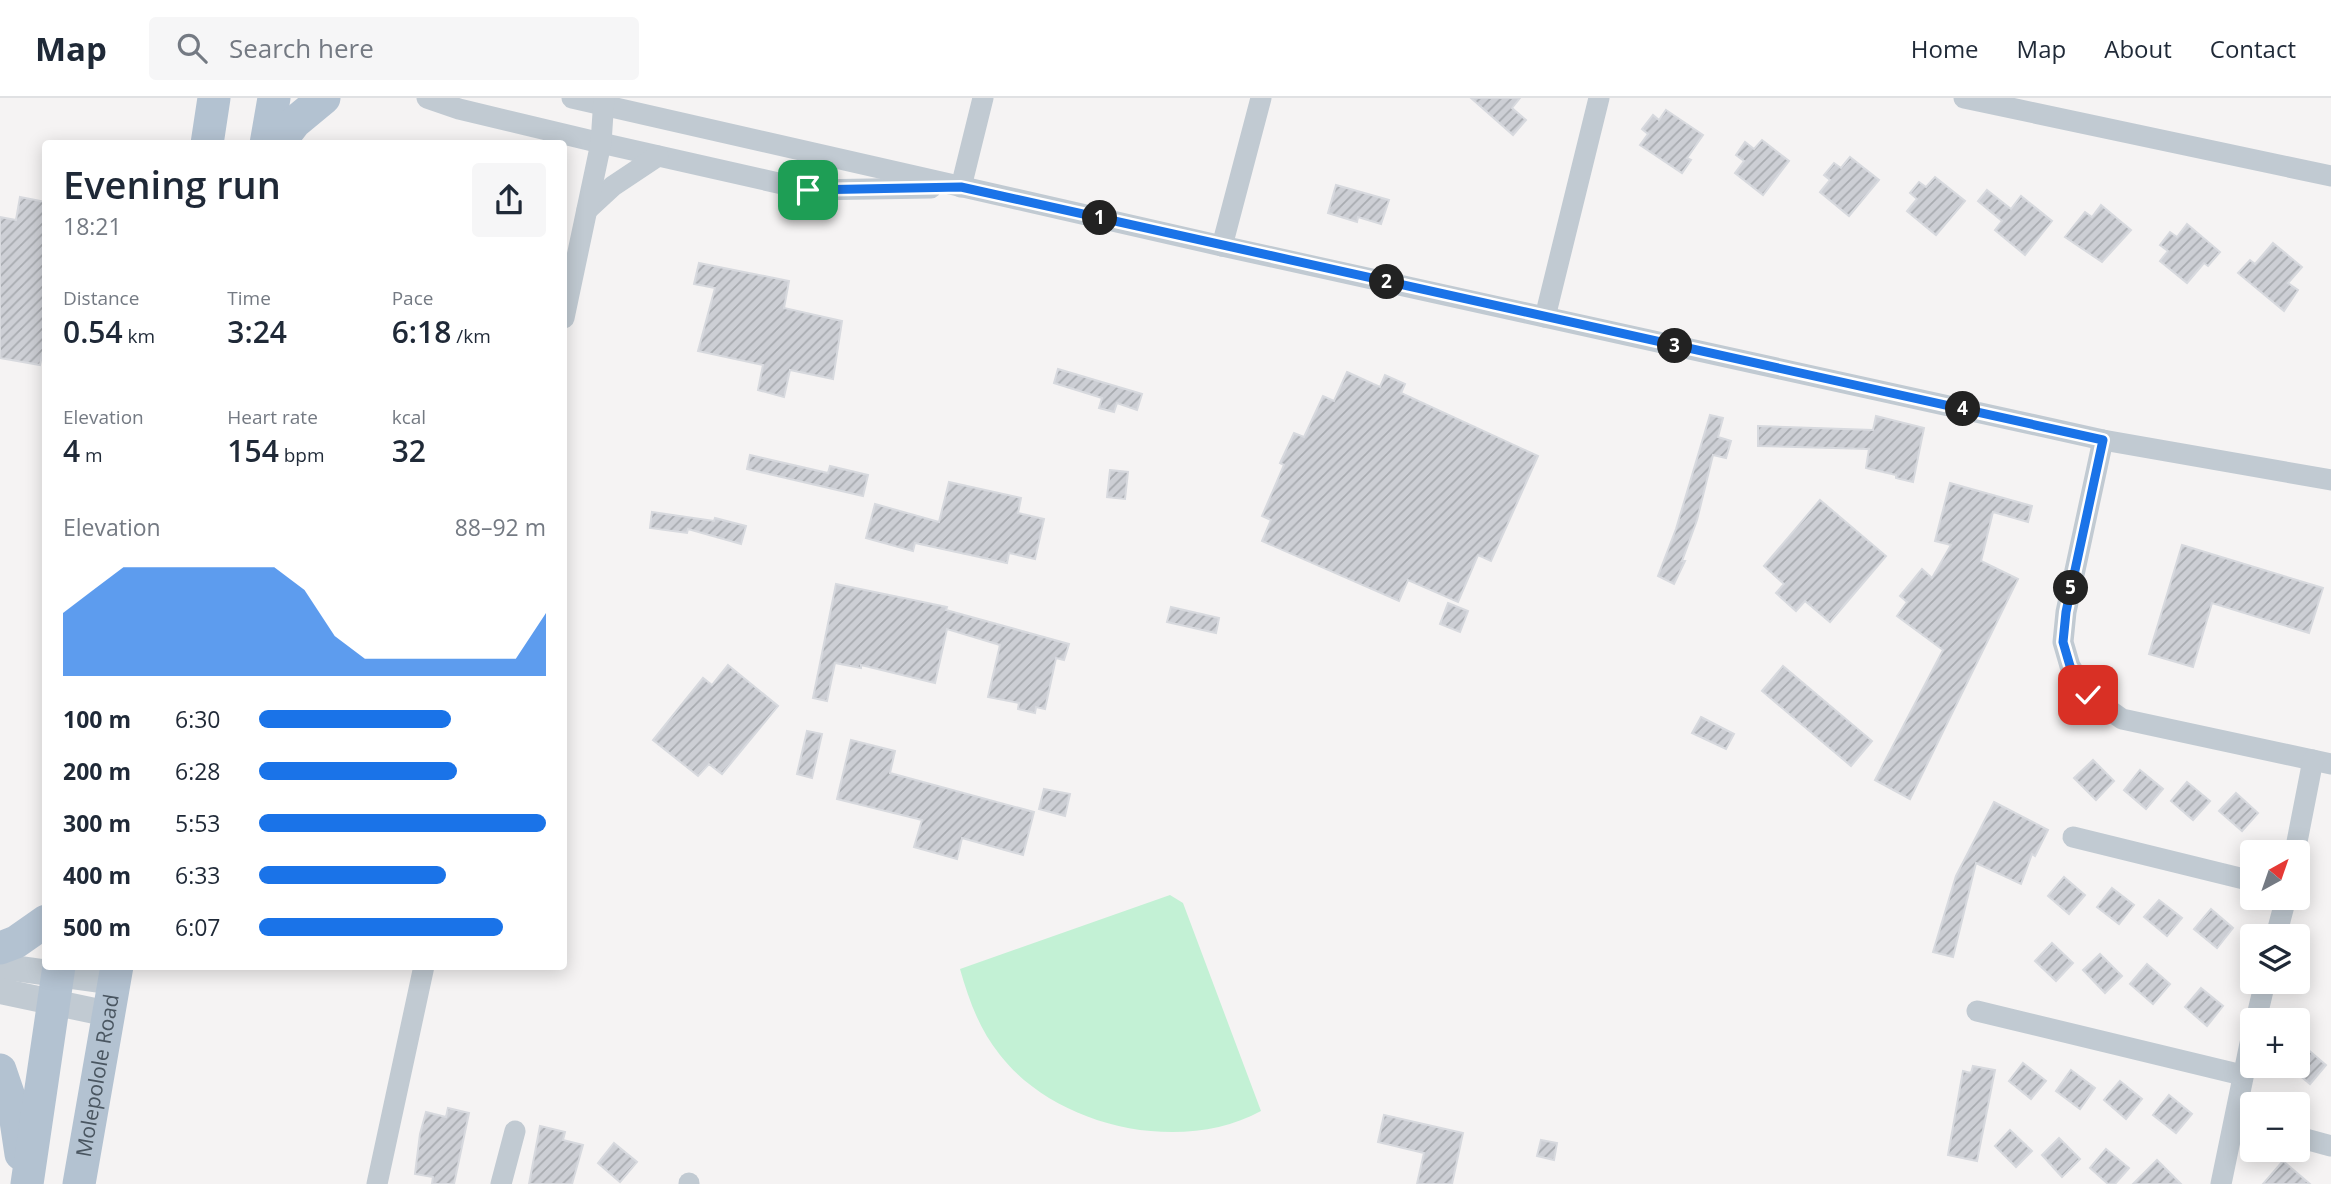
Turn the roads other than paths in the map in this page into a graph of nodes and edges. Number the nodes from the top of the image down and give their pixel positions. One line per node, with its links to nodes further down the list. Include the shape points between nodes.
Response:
1 (214, 98): 11 (main road)
2 (274, 98): 12 (main road)
3 (324, 98): 13 (main road)
4 (427, 98): 14 (street)
5 (572, 98): 10 (street)
6 (983, 98): 17 (street)
7 (1261, 98): 19 (street)
8 (1599, 98): 21 (street)
9 (1964, 98): 16 (street)
10 (603, 101): 14 (street); 17 (street)
11 (208, 140)
12 (267, 140)
13 (281, 140)
14 (601, 143): 15 (street); 18 (street)
15 (658, 156): 17 (street, via 808,190); 18 (street)
16 (2331, 176)
17 (961, 187): 19 (street)
18 (587, 210): 20 (street)
19 (1222, 246): 21 (street)
20 (567, 303)
21 (1545, 317): 22 (street)
22 (2103, 440): 23 (street); 24 (street, via 2063,642 2070,666 2088,695 2122,719)
23 (2331, 480)
24 (2322, 762): 26 (street)
25 (2073, 837): 27 (street)
26 (2299, 840)
27 (2240, 878)
28 (42, 923): 29 (main road)
29 (0, 948)
30 (0, 966): 32 (street)
31 (423, 970): 44 (street)
32 (56, 981): 33 (street); 34 (street); 42 (main road)
33 (113, 987): 43 (main road, Molepolole Road)
34 (0, 991)
35 (1978, 1011): 37 (street)
36 (0, 1070): 42 (main road, via 15,1115)
37 (2240, 1075)
38 (2240, 1128): 46 (street)
39 (515, 1131): 45 (street)
40 (2310, 1140): 41 (street)
41 (2331, 1146)
42 (26, 1184)
43 (79, 1184)
44 (377, 1184)
45 (501, 1184)
46 (2221, 1184)

